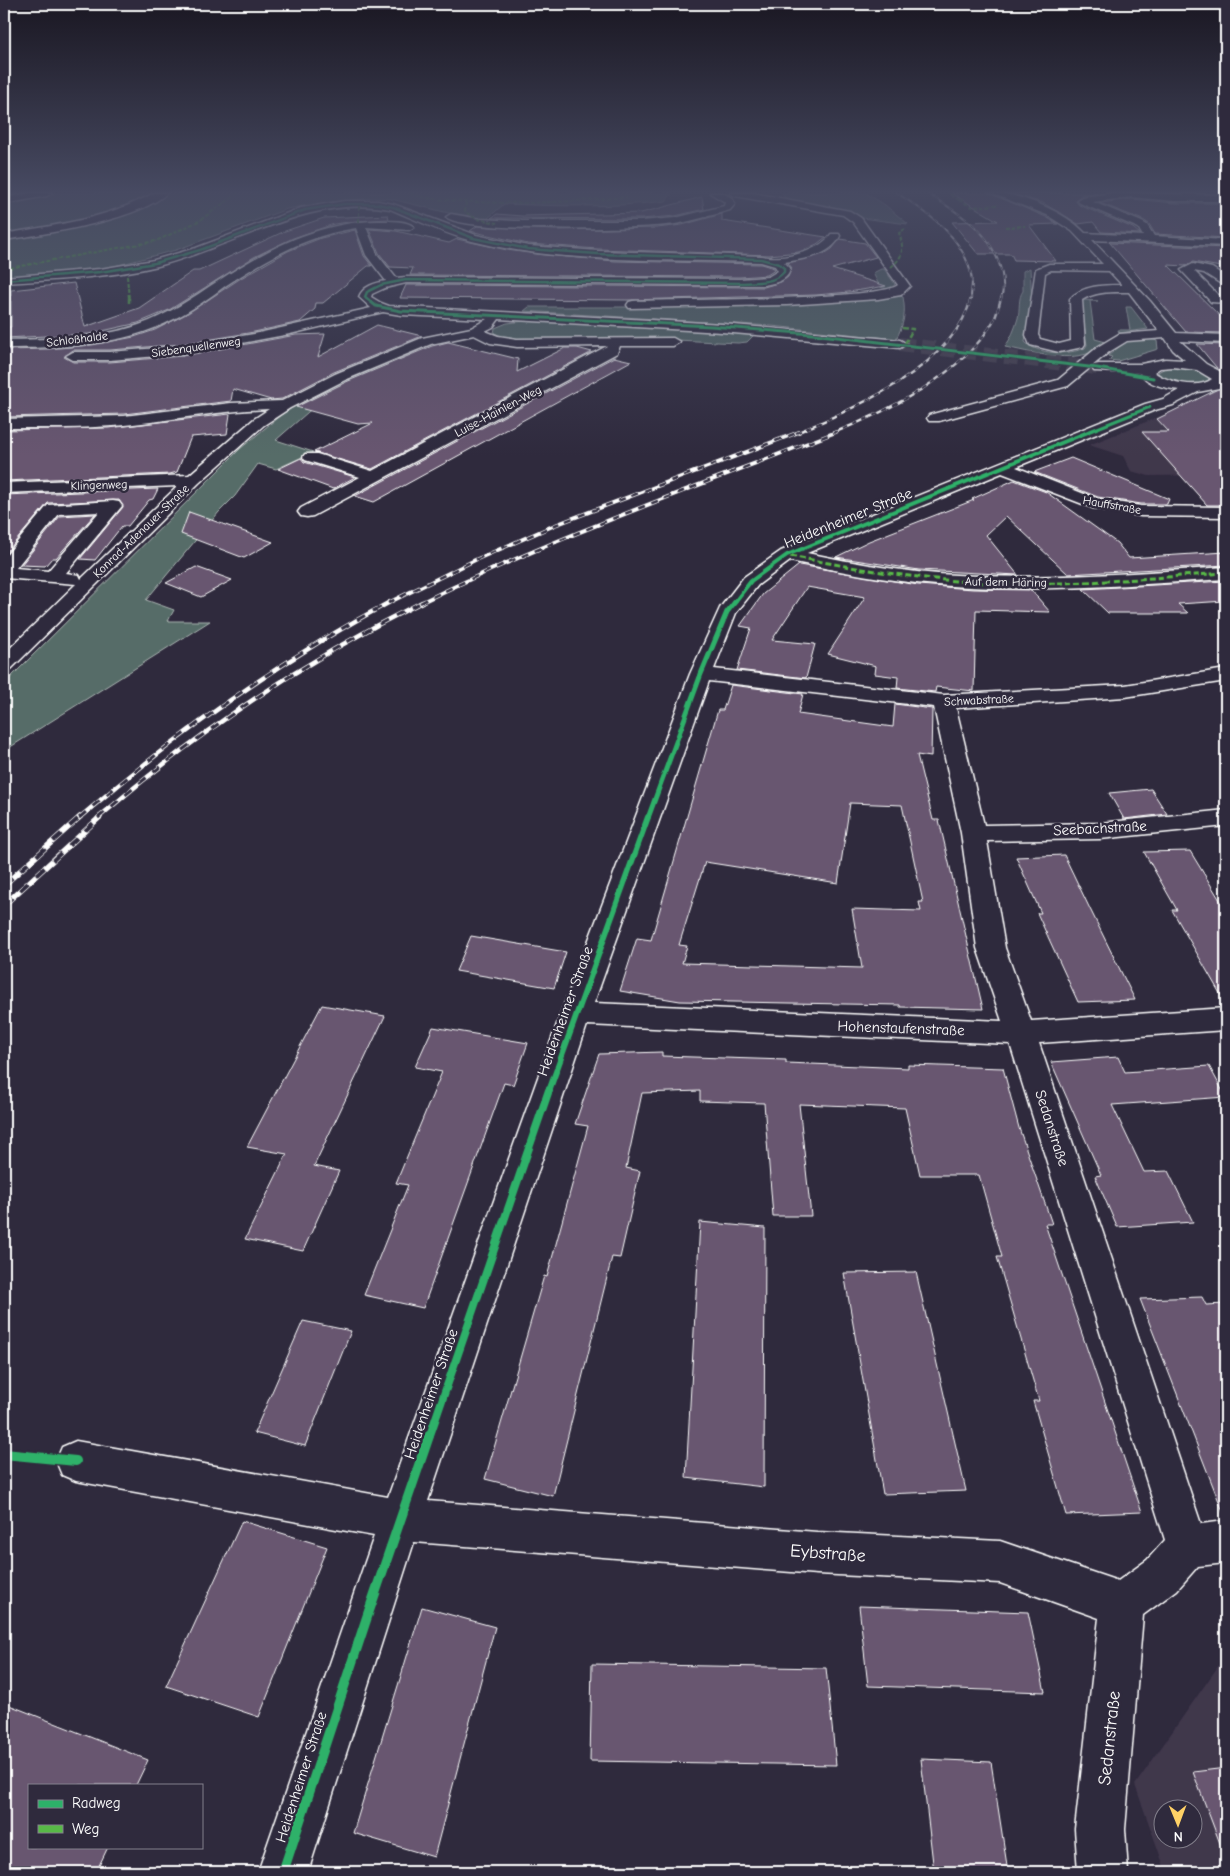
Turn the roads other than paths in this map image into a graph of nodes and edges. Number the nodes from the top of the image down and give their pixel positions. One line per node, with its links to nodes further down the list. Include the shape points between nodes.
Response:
1 (20, 281): 12 (street)
2 (227, 281): 25 (street, Schloßhalde, via 183,310 140,329 98,338)
3 (415, 281): 11 (street)
4 (517, 281): 5 (street)
5 (762, 281)
6 (900, 281): 17 (street, via 904,286 902,290 878,295)
7 (1039, 281): 13 (street, via 1032,339 1051,347 1078,344 1076,300)
8 (1107, 281): 13 (street)
9 (1125, 281): 14 (street)
10 (1198, 281): 15 (street, via 1216,299)
11 (393, 282): 18 (street, via 372,289 365,297)
12 (4, 284)
13 (1104, 285): 14 (street)
14 (1132, 288): 21 (street)
15 (1226, 299)
16 (527, 304): 19 (street, via 502,307)
17 (618, 305)
18 (384, 308): 19 (street); 27 (street, Siebenquellenweg, via 186,350 87,356)
19 (495, 315): 20 (street, Konrad-Adenauer-Straße, via 489,324); 26 (street, via 711,326)
20 (475, 330): 23 (street, via 495,340 517,343); 34 (street, Konrad-Adenauer-Straße, via 427,342 340,377)
21 (1173, 339): 22 (street); 28 (street); 29 (street); 36 (street, via 1124,337 1063,383)
22 (1226, 339)
23 (616, 341): 24 (street); 40 (street, Luise-Hainlen-Weg, via 612,350)
24 (686, 343)
25 (4, 344)
26 (900, 344)
27 (4, 352)
28 (1165, 363): 29 (street); 31 (street)
29 (1201, 367): 32 (street)
30 (1098, 368): 31 (street)
31 (1155, 376): 33 (street); 35 (street)
32 (1221, 380): 33 (street)
33 (1195, 388): 35 (street, Heidenheimer Straße)
34 (284, 405): 37 (street, Konrad-Adenauer-Straße, via 261,404 139,419); 41 (street, Konrad-Adenauer-Straße, via 259,422)
35 (1150, 407): 39 (street, Heidenheimer Straße)
36 (934, 418)
37 (4, 423)
38 (311, 457): 40 (street)
39 (1004, 468): 44 (street, Hauffstraße, via 1093,503 1141,511); 45 (street, Heidenheimer Straße)
40 (375, 477): 43 (street, Luise-Hainlen-Weg)
41 (193, 480): 42 (street, Klingenweg); 49 (street, Konrad-Adenauer-Straße)
42 (4, 488)
43 (307, 512)
44 (1226, 512)
45 (787, 555): 47 (street, Auf dem Häring, via 862,570 972,582 1034,583); 51 (street, Heidenheimer Straße, via 751,581 727,612)
46 (4, 571): 48 (street); 48 (street, via 54,509 113,506)
47 (1226, 573)
48 (53, 577): 49 (street)
49 (90, 581): 50 (street, Konrad-Adenauer-Straße, via 15,643)
50 (4, 665)
51 (701, 674): 53 (street, Schwabstraße); 56 (street, Heidenheimer Straße)
52 (1226, 676): 53 (street, Schwabstraße, via 1125,691)
53 (944, 702): 55 (street, Sedanstraße)
54 (1226, 818): 55 (street, Seebachstraße, via 1100,831)
55 (973, 833): 58 (street, Sedanstraße, via 991,948)
56 (576, 1014): 58 (street, Hohenstaufenstraße); 60 (street, Heidenheimer Straße)
57 (1226, 1019): 58 (street, Hohenstaufenstraße)
58 (1021, 1033): 61 (street, Sedanstraße)
59 (76, 1461): 60 (street, Eybstraße)
60 (401, 1520): 62 (street, Eybstraße, via 817,1553 1000,1562); 63 (street, Heidenheimer Straße)
61 (1207, 1544): 62 (street)
62 (1122, 1604): 64 (street, Sedanstraße, via 1100,1830)
63 (283, 1872)
64 (1103, 1872)

